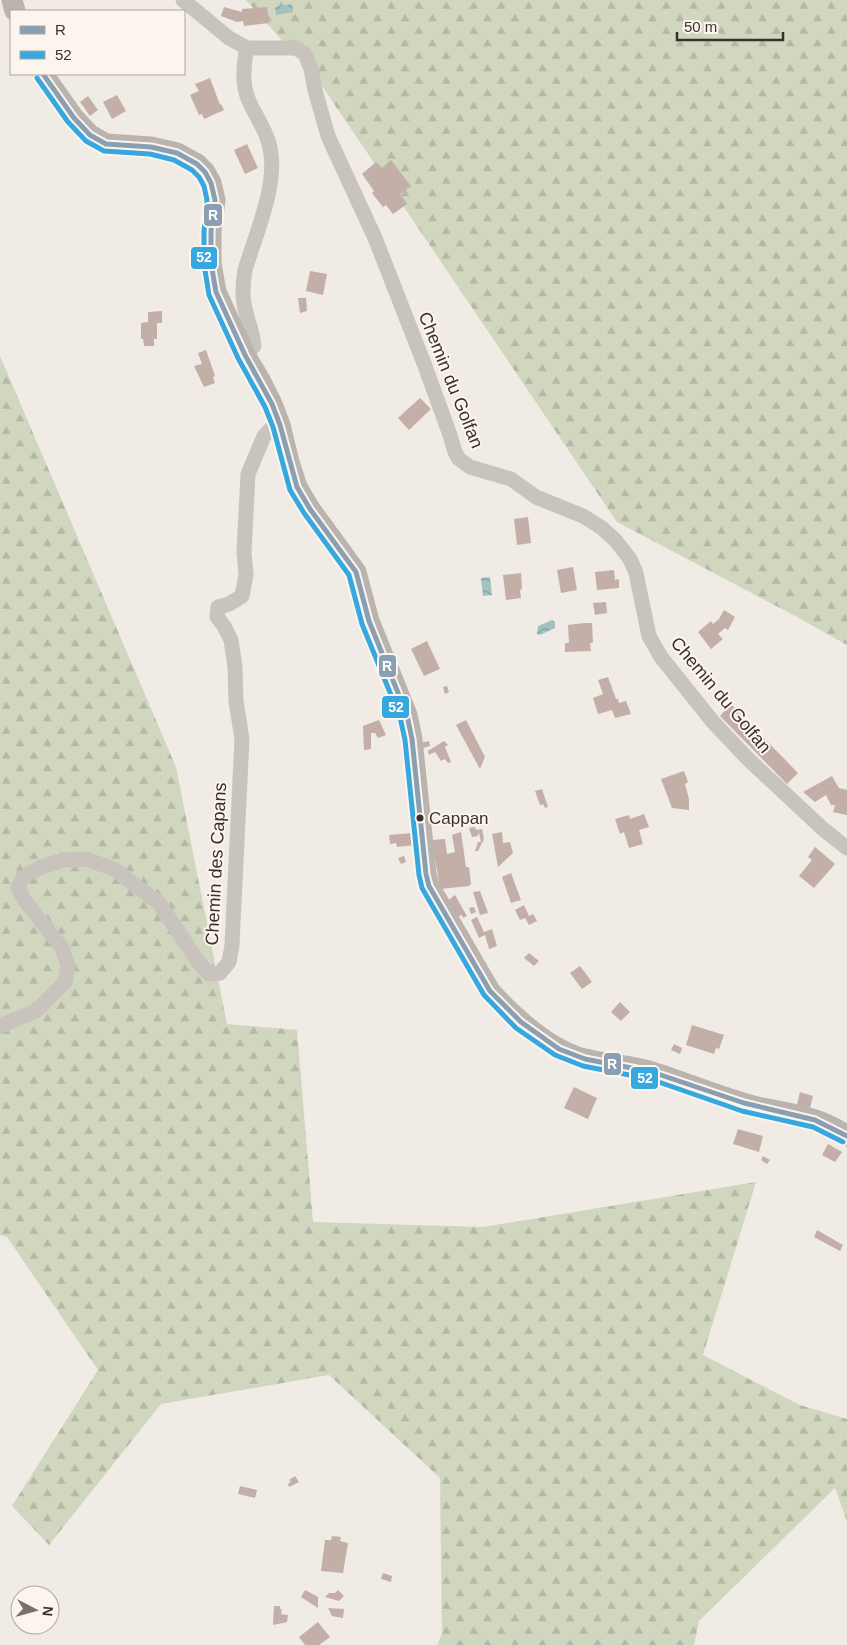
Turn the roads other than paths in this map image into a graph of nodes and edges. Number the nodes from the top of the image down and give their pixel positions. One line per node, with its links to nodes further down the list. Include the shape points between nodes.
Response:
1 (182, 0): 2 (street)
2 (246, 48): 4 (street, via 246,91 266,133 272,166 267,197 243,282 244,304 254,346); 6 (street, Chemin du Golfan, via 296,48 309,62 328,136 375,238 459,459 470,466 511,479 536,496 584,516 616,541 636,574 649,636 661,657 713,722 748,759)
3 (43, 75): 4 (main road, via 90,135 106,144 164,149 188,159 205,172 215,200 211,263 216,292)
4 (245, 355): 5 (main road)
5 (280, 425): 7 (street, Chemin des Capans, via 264,436 248,474 246,575 242,596 218,608 216,617 231,640 242,739 229,962 220,973 209,974 160,903 114,869 86,859 64,860 23,877 18,887 62,948 68,966 65,982 36,1011); 8 (main road, via 297,487 356,572 369,622 407,715 429,886 490,991 534,1031 573,1056 639,1068 736,1101 806,1116)
6 (847, 848)
7 (0, 1026)
8 (847, 1136)

